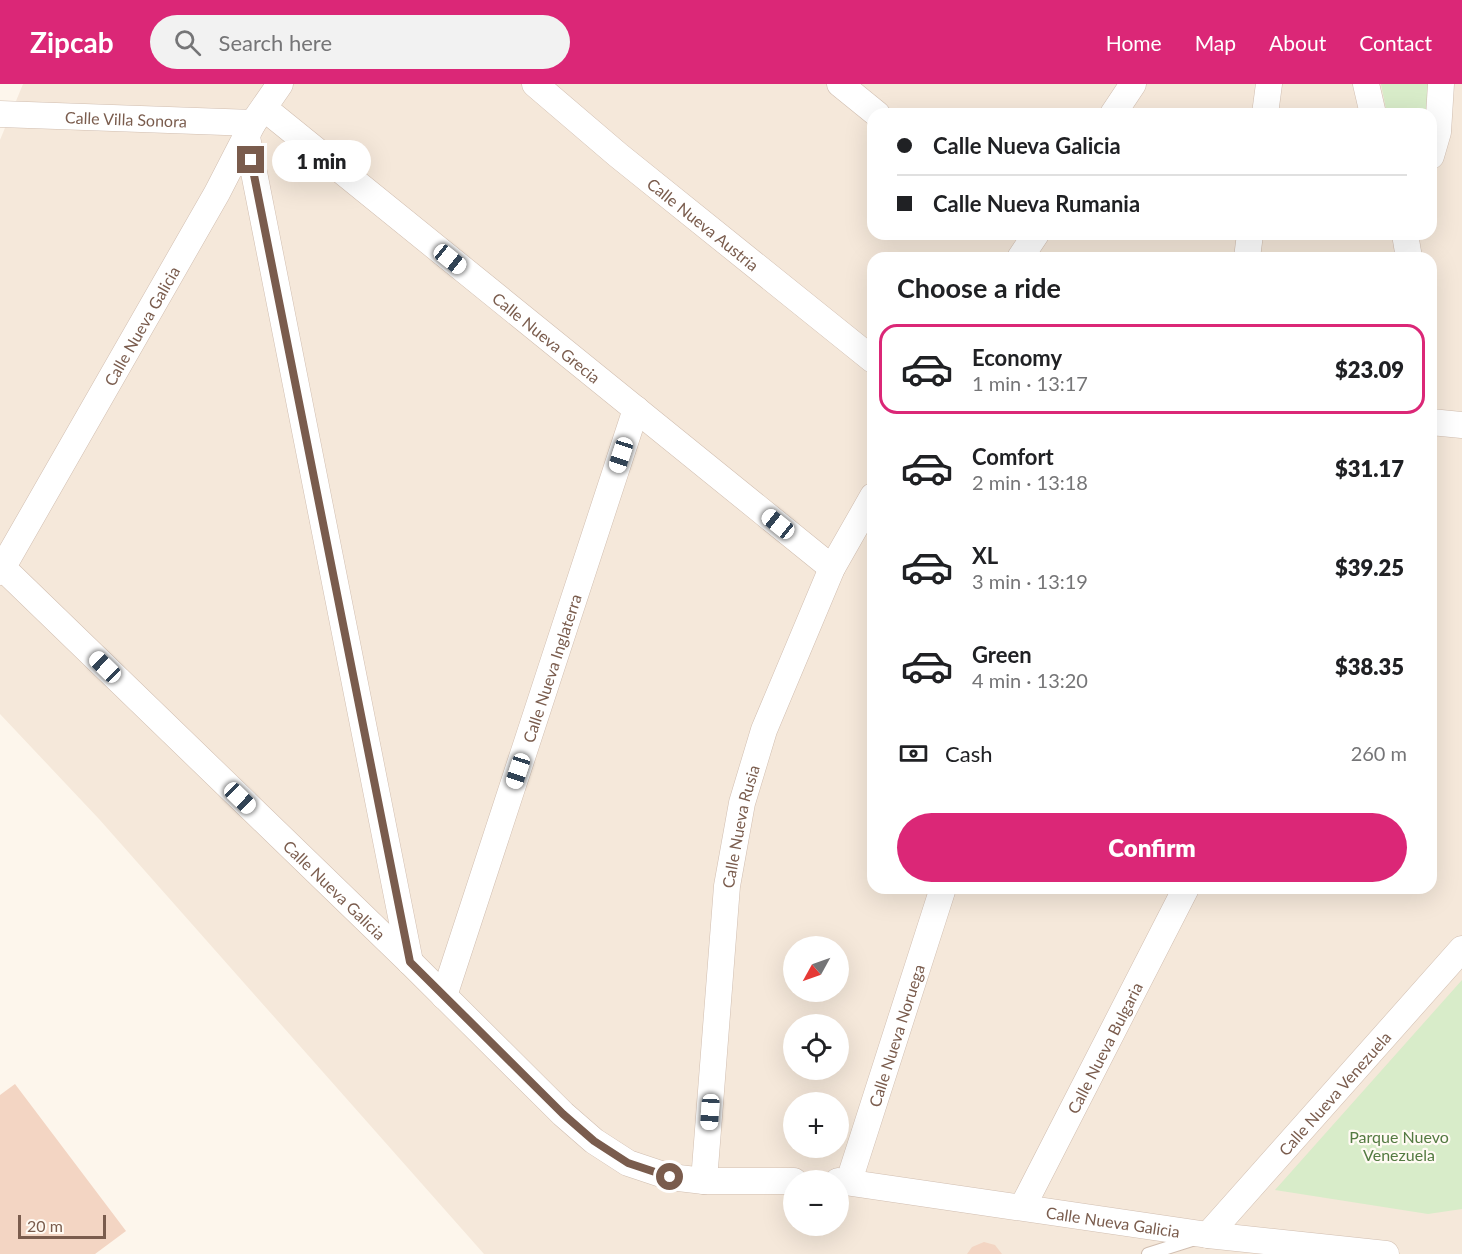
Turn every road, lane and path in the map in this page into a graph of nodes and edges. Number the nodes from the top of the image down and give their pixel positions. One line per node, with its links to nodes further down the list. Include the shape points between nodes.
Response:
1 (280, 84): 13 (street, Calle Nueva Galicia)
2 (536, 84): 15 (street, Calle Nueva Austria)
3 (840, 84): 8 (street)
4 (1133, 84): 9 (street)
5 (1269, 84): 10 (street)
6 (1366, 84): 11 (street)
7 (1441, 84): 14 (street)
8 (870, 108)
9 (1117, 108)
10 (1266, 108)
11 (1372, 108)
12 (0, 114): 13 (street, Calle Villa Sonora)
13 (254, 123): 16 (street, Calle Nueva Grecia); 21 (street, Calle Nueva Galicia); 25 (street)
14 (1437, 135)
15 (867, 355)
16 (636, 410): 20 (street, Calle Nueva Grecia); 26 (street, Calle Nueva Inglaterra)
17 (1437, 423): 18 (street)
18 (1462, 425)
19 (867, 506): 20 (street, Calle Nueva Rusia)
20 (832, 567): 28 (street, Calle Nueva Rusia, via 764,730 742,803 727,885)
21 (1, 570): 25 (street, Calle Nueva Galicia)
22 (941, 894): 27 (street, Calle Nueva Noruega)
23 (1183, 894): 31 (street, Calle Nueva Bulgaria)
24 (1462, 950): 32 (street, Calle Nueva Venezuela)
25 (410, 962): 26 (street, Calle Nueva Galicia)
26 (444, 996): 28 (street, Calle Nueva Galicia, via 594,1141 628,1163 670,1177)
27 (848, 1170)
28 (704, 1180): 29 (street, Calle Nueva Galicia)
29 (783, 1181)
30 (849, 1182): 31 (street, Calle Nueva Galicia)
31 (1023, 1206): 32 (street, Calle Nueva Galicia)
32 (1208, 1235): 33 (lane); 34 (street, Calle Nueva Galicia)
33 (1148, 1254)
34 (1386, 1254)

